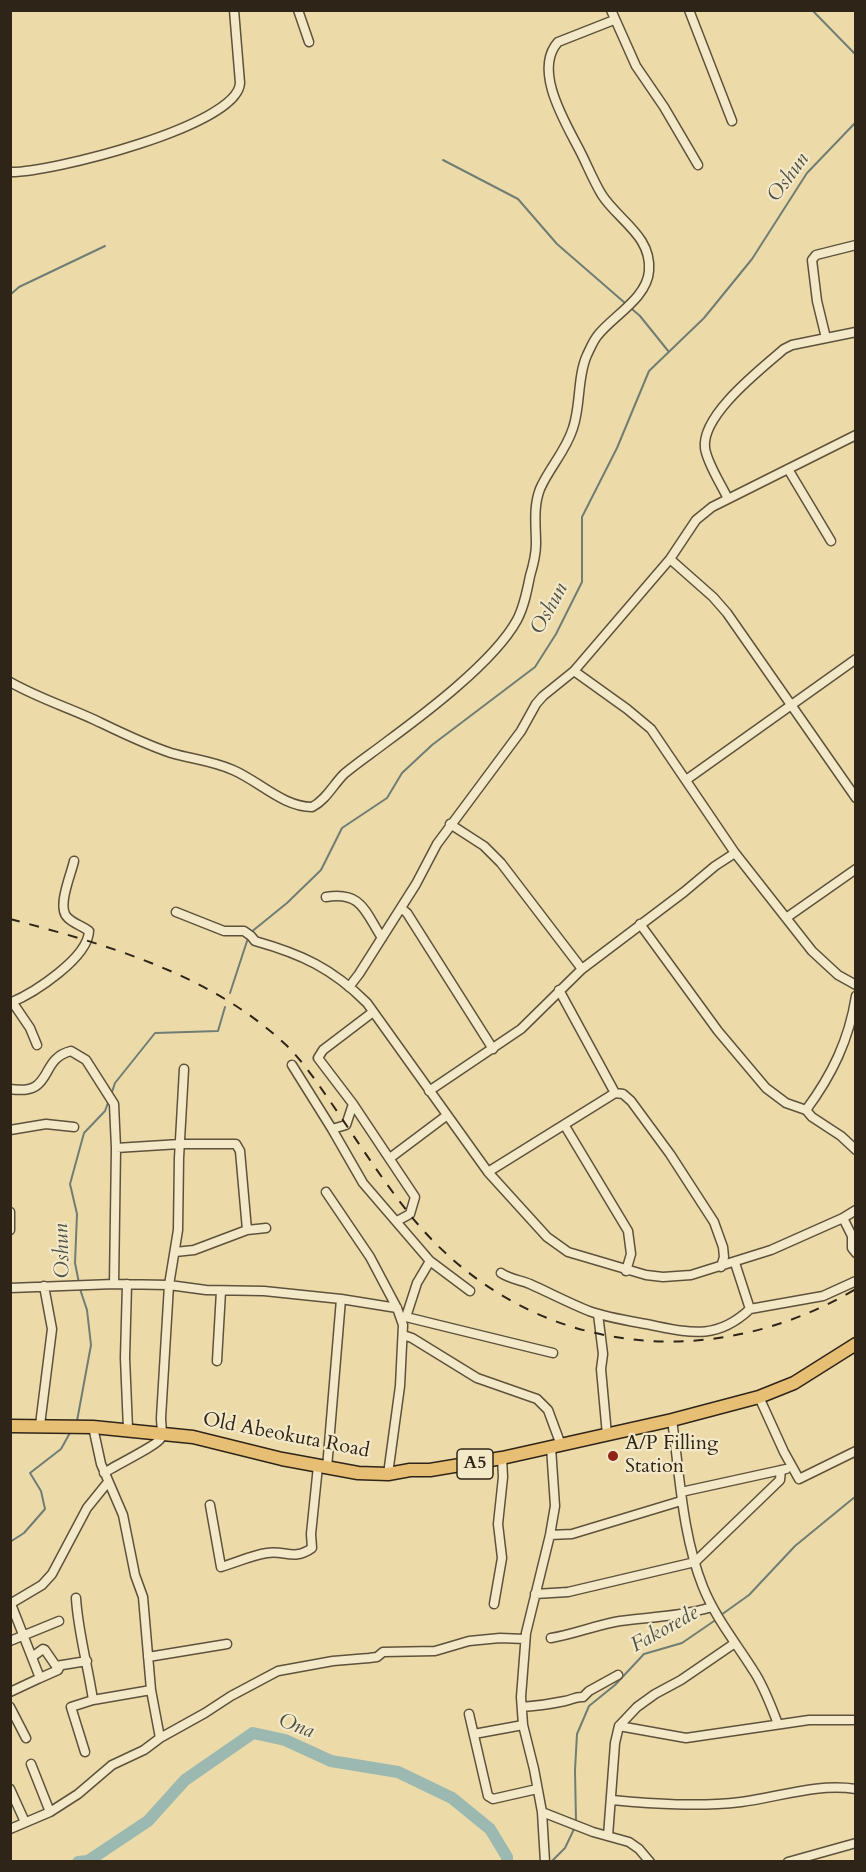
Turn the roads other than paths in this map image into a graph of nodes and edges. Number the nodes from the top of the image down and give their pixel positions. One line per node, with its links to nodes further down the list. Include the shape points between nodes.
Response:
1 (234, 10): 8 (street, via 240,90 233,98 186,126 136,145 78,162)
2 (298, 10): 5 (street)
3 (689, 10): 6 (street)
4 (613, 15): 7 (street, via 636,66); 19 (street, via 558,42 549,57 548,71 559,109 602,195 638,234 649,271 636,299 596,336 585,358 573,429 540,489 536,546 521,610 485,660 345,774 312,807 293,804 234,770 122,734)
5 (309, 42)
6 (732, 122)
7 (698, 165)
8 (10, 172)
9 (855, 245): 11 (street, via 813,258)
10 (855, 332): 11 (street)
11 (826, 338): 14 (street, via 784,349 713,418 705,447)
12 (855, 435): 13 (street)
13 (788, 469): 14 (street); 15 (street)
14 (728, 499): 16 (street, via 696,520)
15 (831, 541)
16 (670, 560): 18 (street); 20 (street, via 720,605)
17 (855, 659): 20 (street)
18 (574, 671): 21 (street, via 651,729); 23 (street, via 536,704 521,731)
19 (10, 682)
20 (791, 705): 21 (street); 22 (street)
21 (686, 780): 24 (street)
22 (855, 798)
23 (450, 824): 28 (street); 33 (street, via 496,857)
24 (735, 853): 30 (street); 31 (street)
25 (74, 861): 38 (street, via 63,910 66,917 89,931 88,939 64,968)
26 (855, 868): 30 (street)
27 (326, 897): 32 (street, via 345,895 352,899 363,908)
28 (401, 908): 32 (street); 41 (street)
29 (176, 912): 35 (street, via 227,932 248,933 255,941 309,959)
30 (786, 918): 34 (street, via 826,966)
31 (640, 924): 33 (street); 48 (street, via 742,1062 776,1096)
32 (382, 938): 35 (street)
33 (582, 969): 36 (street)
34 (855, 985)
35 (349, 987): 39 (street)
36 (559, 990): 41 (street, via 521,1029); 46 (street)
37 (855, 996): 48 (street, via 837,1062)
38 (12, 1003): 40 (street)
39 (373, 1012): 45 (street); 47 (street, via 319,1054 320,1062)
40 (37, 1045)
41 (493, 1049): 45 (street)
42 (292, 1065): 52 (street)
43 (184, 1069): 54 (street)
44 (10, 1089): 55 (street, via 32,1088 45,1079 55,1058 71,1051 86,1060 114,1104)
45 (429, 1091): 49 (street)
46 (615, 1094): 50 (street); 71 (street, via 631,1101 714,1222 723,1247)
47 (353, 1104): 52 (street, via 346,1125); 57 (street)
48 (806, 1110): 56 (street)
49 (446, 1116): 57 (street); 58 (street)
50 (565, 1125): 58 (street); 72 (street, via 628,1231 631,1254)
51 (74, 1127): 53 (street, via 46,1124)
52 (332, 1129): 63 (street, via 363,1183)
53 (10, 1130)
54 (180, 1144): 55 (street); 66 (street, via 238,1145); 67 (street)
55 (116, 1148): 75 (street)
56 (855, 1150)
57 (390, 1158): 63 (street, via 415,1197 410,1214)
58 (488, 1172): 72 (street, via 560,1248)
59 (326, 1192): 83 (street, via 370,1257)
60 (855, 1210): 62 (street)
61 (10, 1212): 65 (street)
62 (843, 1218): 68 (street); 70 (street)
63 (397, 1221): 69 (street)
64 (266, 1228): 66 (street)
65 (10, 1230)
66 (247, 1230): 67 (street, via 194,1250)
67 (175, 1252): 77 (street)
68 (855, 1253)
69 (430, 1261): 81 (street); 86 (street)
70 (735, 1263): 71 (street); 84 (street)
71 (721, 1267): 72 (street, via 674,1277)
72 (626, 1271)
73 (501, 1273): 85 (street)
74 (855, 1281): 84 (street, via 823,1296)
75 (114, 1284): 76 (street); 78 (street)
76 (127, 1284): 77 (street); 96 (street)
77 (170, 1285): 80 (street); 97 (street)
78 (44, 1286): 79 (street); 93 (street, via 52,1329)
79 (10, 1288)
80 (221, 1291): 82 (street); 90 (street)
81 (470, 1291)
82 (341, 1299): 83 (street); 102 (street)
83 (397, 1308): 86 (street)
84 (750, 1309): 85 (street, via 724,1326 687,1333)
85 (598, 1314): 98 (street)
86 (403, 1318): 87 (street); 89 (street)
87 (403, 1335): 99 (street, via 477,1378 537,1399 548,1410); 106 (street)
88 (855, 1344): 91 (highway, Old Abeokuta Road / A5, via 794,1383)
89 (553, 1353)
90 (217, 1361)
91 (759, 1397): 92 (highway, Old Abeokuta Road / A5); 103 (street)
92 (672, 1420): 98 (highway, Old Abeokuta Road / A5); 108 (street)
93 (40, 1425): 94 (highway, Old Abeokuta Road / A5); 95 (highway, Old Abeokuta Road / A5)
94 (10, 1426)
95 (93, 1427): 96 (highway, Old Abeokuta Road / A5); 105 (street)
96 (128, 1429): 97 (highway, Old Abeokuta Road / A5)
97 (162, 1434): 102 (highway, Old Abeokuta Road / A5, via 193,1437); 105 (street, via 159,1441)
98 (607, 1435): 99 (highway, Old Abeokuta Road / A5)
99 (556, 1446): 101 (highway, Old Abeokuta Road / A5); 110 (street)
100 (855, 1450): 103 (street, via 802,1479 797,1478)
101 (502, 1458): 106 (highway, Old Abeokuta Road / A5); 115 (street, via 504,1477 498,1524 502,1558)
102 (322, 1467): 106 (highway, Old Abeokuta Road / A5); 109 (street, via 312,1548 296,1556 267,1552 221,1567)
103 (792, 1468): 104 (street)
104 (781, 1470): 108 (street); 111 (street, via 780,1480)
105 (104, 1473): 107 (street)
106 (388, 1474)
107 (108, 1482): 114 (street, via 87,1508 51,1574 42,1585); 125 (street, via 123,1515 143,1597)
108 (681, 1496): 110 (street, via 572,1534); 111 (street)
109 (210, 1505)
110 (550, 1535): 112 (street)
111 (695, 1562): 112 (street, via 568,1592); 116 (street)
112 (535, 1594): 120 (street)
113 (76, 1598): 126 (street)
114 (11, 1604): 118 (street)
115 (494, 1604)
116 (712, 1607): 119 (street, via 606,1624); 122 (street)
117 (59, 1622): 118 (street)
118 (24, 1635): 121 (street); 124 (street)
119 (552, 1638)
120 (525, 1639): 134 (street); 142 (street, via 469,1641 435,1651 383,1652 377,1657 278,1671)
121 (10, 1641)
122 (735, 1643): 137 (street, via 760,1681); 139 (street, via 655,1694)
123 (226, 1644): 125 (street)
124 (32, 1657): 127 (street, via 45,1650); 129 (street)
125 (148, 1657): 130 (street)
126 (87, 1660): 127 (street); 132 (street)
127 (60, 1666): 129 (street)
128 (618, 1675): 134 (street, via 583,1697)
129 (40, 1678): 131 (street)
130 (151, 1690): 132 (street); 142 (street)
131 (10, 1692)
132 (93, 1700): 143 (street, via 71,1707)
133 (10, 1707): 141 (street)
134 (522, 1707): 138 (street)
135 (470, 1714): 140 (street)
136 (855, 1720): 137 (street)
137 (778, 1724): 139 (street, via 686,1738)
138 (523, 1725): 140 (street); 146 (street)
139 (619, 1726): 148 (street)
140 (474, 1734): 146 (street, via 490,1798)
141 (26, 1738)
142 (160, 1738): 149 (street, via 112,1765)
143 (85, 1752)
144 (31, 1764): 149 (street)
145 (10, 1789): 151 (street)
146 (537, 1789): 150 (street)
147 (855, 1789): 148 (street, via 828,1787 741,1802 702,1804)
148 (612, 1800): 153 (street)
149 (50, 1812): 151 (street)
150 (542, 1812): 153 (street); 155 (street)
151 (25, 1822): 152 (street)
152 (10, 1829)
153 (608, 1836): 156 (street, via 634,1845)
154 (855, 1843): 157 (street)
155 (545, 1862)
156 (650, 1862)
157 (788, 1862)

